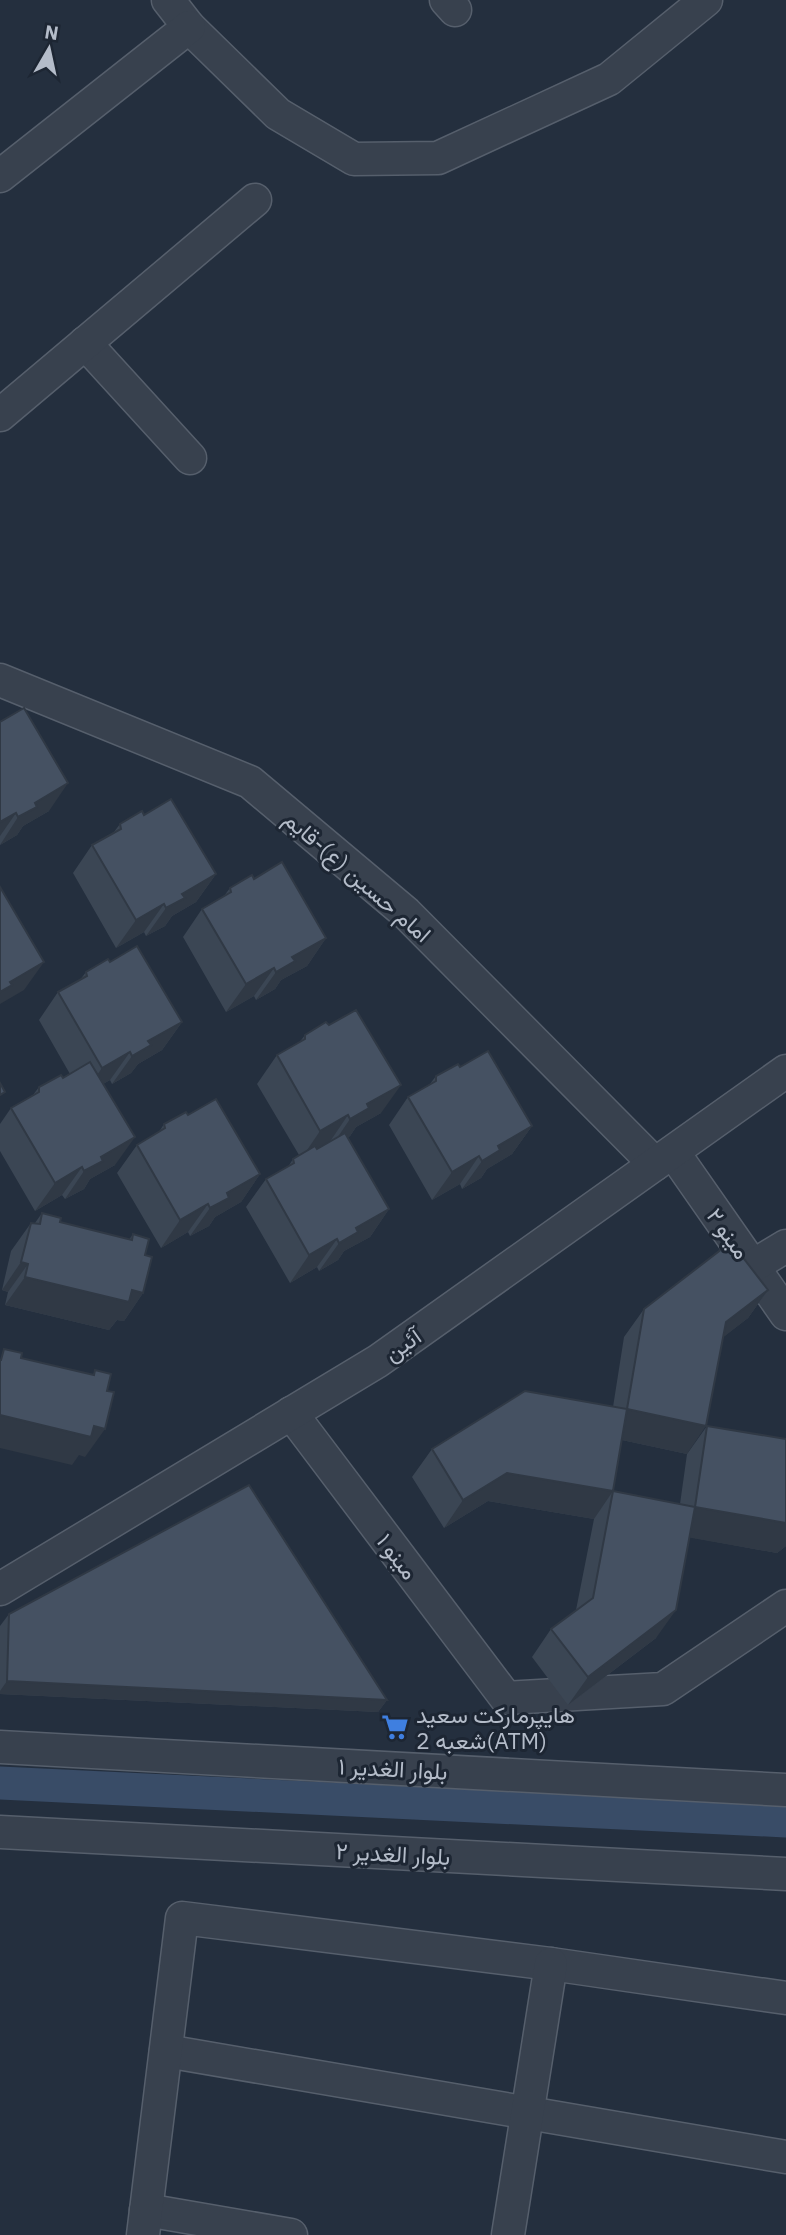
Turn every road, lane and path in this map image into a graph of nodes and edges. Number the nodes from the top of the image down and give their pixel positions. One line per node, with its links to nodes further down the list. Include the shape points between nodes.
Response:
1 (168, 0): 3 (street)
2 (706, 0): 3 (street, via 610,79 438,158 354,159 278,114)
3 (189, 27): 4 (street)
4 (0, 176)
5 (255, 200): 6 (street)
6 (85, 343): 7 (street); 8 (street)
7 (0, 415)
8 (190, 458)
9 (0, 680): 11 (street, امام حسین (ع)-قایم, via 250,782 406,913)
10 (786, 1071): 11 (street, آئین)
11 (664, 1158): 13 (street, مینو ۲); 15 (street, آئین, via 378,1360)
12 (786, 1246): 13 (street)
13 (752, 1266): 14 (street, مینو ۲)
14 (786, 1314)
15 (291, 1413): 16 (street, آئین); 17 (street, مینو ۱, via 506,1698 663,1689)
16 (0, 1589)
17 (786, 1606)
18 (0, 1747): 19 (street, بلوار الغدیر ۱)
19 (786, 1790)
20 (0, 1832): 21 (street, بلوار الغدیر ۲)
21 (786, 1874)
22 (551, 1964): 23 (street); 24 (street, via 182,1918); 25 (street)
23 (786, 1998)
24 (166, 2051): 25 (street); 27 (street)
25 (527, 2113): 26 (street); 29 (street)
26 (786, 2157)
27 (144, 2222): 28 (street)
28 (291, 2235)
29 (508, 2235)

